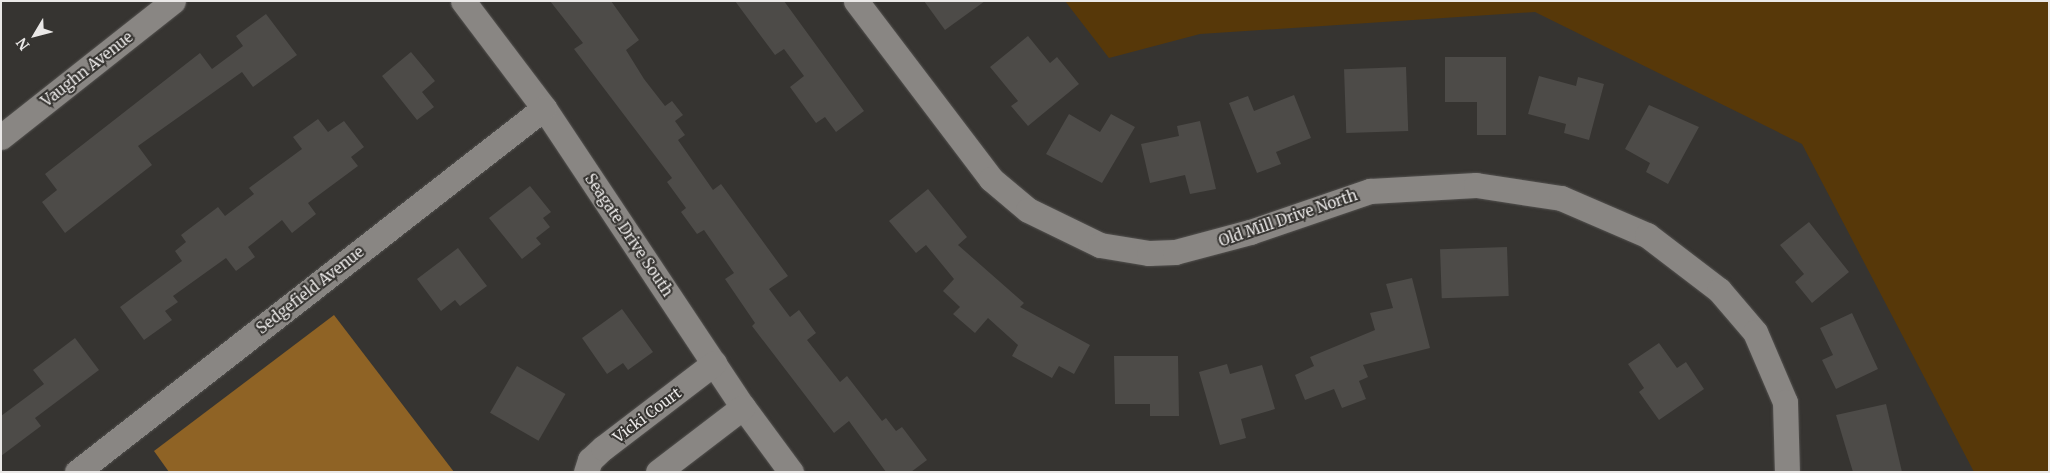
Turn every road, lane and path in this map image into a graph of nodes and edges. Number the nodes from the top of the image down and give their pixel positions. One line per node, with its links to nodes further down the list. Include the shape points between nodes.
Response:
1 (173, 1): 5 (street, Vaughn Avenue)
2 (463, 1): 4 (street, Seagate Drive South)
3 (856, 1): 12 (street, Old Mill Drive North, via 991,179 1028,210 1100,245 1149,253 1175,252 1250,232 1370,191 1476,185 1561,198 1647,235 1713,284 1754,332 1784,402)
4 (544, 108): 6 (street, Seagate Drive South); 8 (street, Sedgefield Avenue)
5 (1, 137)
6 (714, 363): 7 (street, Seagate Drive South); 9 (street, Vicki Court, via 603,448 590,460)
7 (743, 408): 10 (street); 11 (street, Seagate Drive South)
8 (77, 472)
9 (586, 472)
10 (658, 472)
11 (791, 472)
12 (1787, 472)

